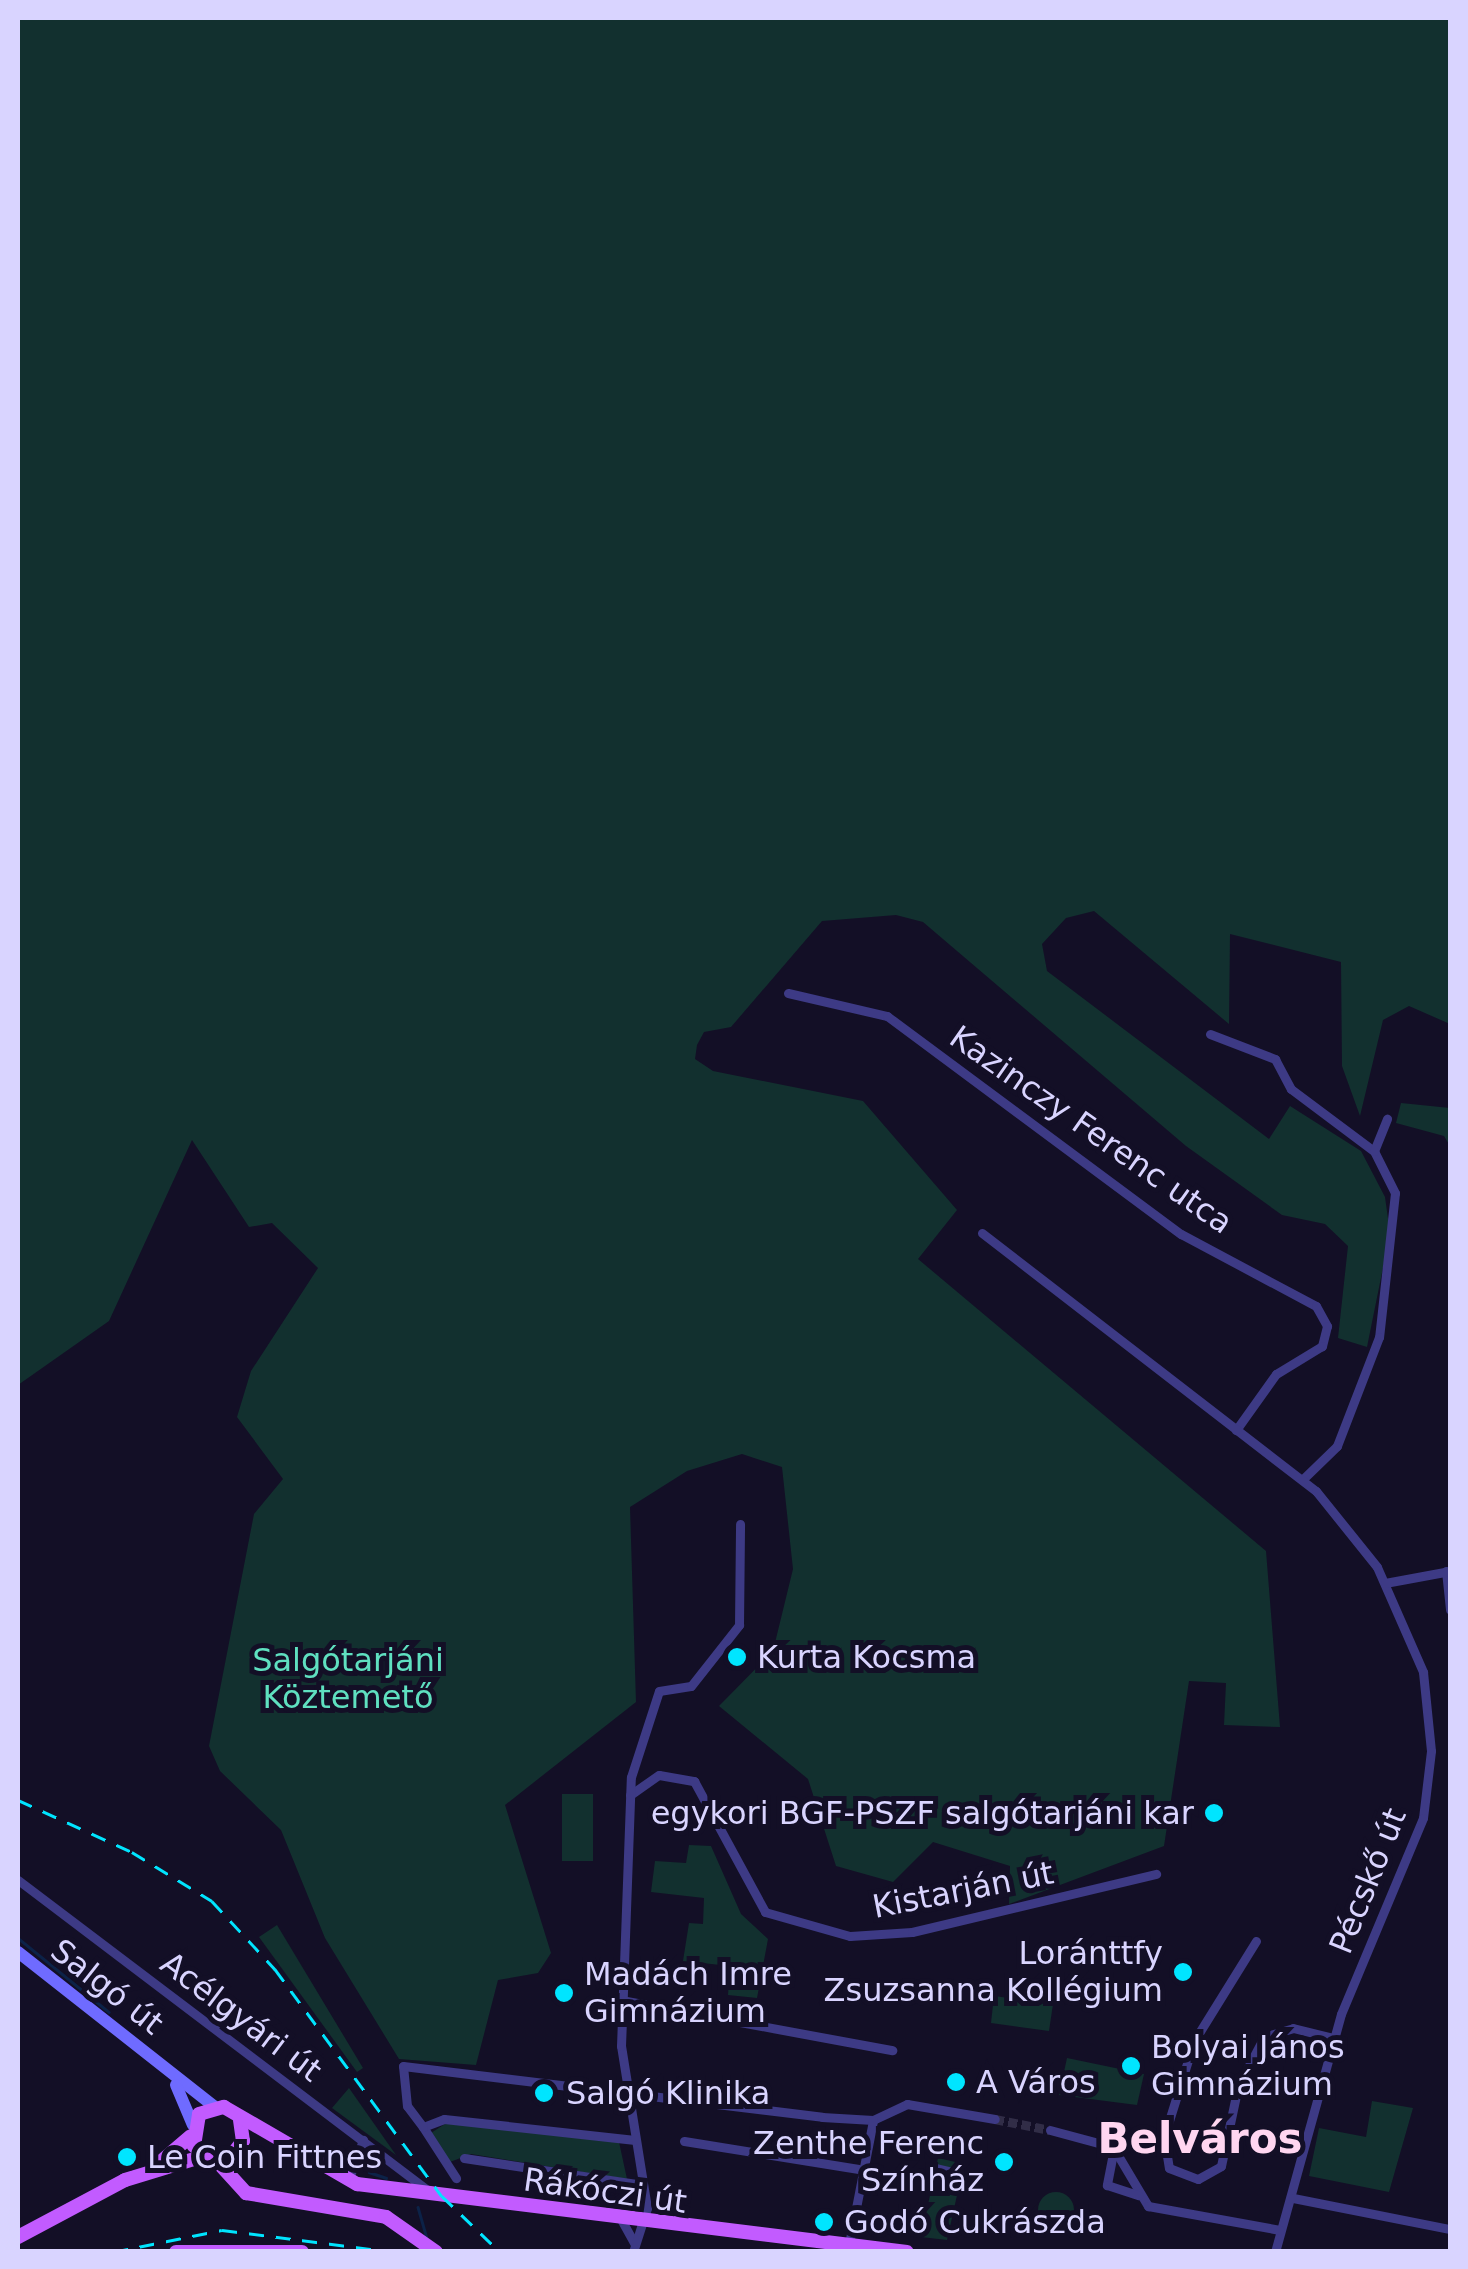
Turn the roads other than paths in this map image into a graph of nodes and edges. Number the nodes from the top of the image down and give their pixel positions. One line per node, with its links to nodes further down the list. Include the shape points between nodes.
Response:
1 (788, 993): 6 (street, Kazinczy Ferenc utca, via 888,1016 1182,1234 1316,1306 1328,1326 1322,1346 1276,1374)
2 (1210, 1034): 4 (street, via 1268,1053 1291,1089)
3 (1387, 1118): 4 (street)
4 (1374, 1151): 7 (street, via 1397,1210 1385,1314 1346,1429)
5 (982, 1232): 6 (street, Pécskő út)
6 (1236, 1430): 7 (street, Pécskő út)
7 (1303, 1479): 10 (street, Pécskő út)
8 (740, 1524): 12 (street, via 739,1625 691,1686 659,1691)
9 (1448, 1571): 10 (street); 11 (street)
10 (1385, 1583): 20 (street, Pécskő út, via 1427,1690 1428,1795 1405,1875)
11 (1450, 1610)
12 (634, 1764): 13 (street, Kistarján út); 14 (street)
13 (659, 1775): 14 (street); 15 (street, Kistarján út, via 704,1789 765,1912 850,1936 912,1932 1050,1902 1140,1870)
14 (628, 1798): 19 (street)
15 (1156, 1874)
16 (18, 1880): 31 (street, Acélgyári út)
17 (1256, 1942): 20 (street, via 1197,2034 1164,2136 1169,2168 1198,2179 1221,2166 1245,2068 1264,2037 1293,2028)
18 (18, 1952): 22 (main road, Salgó út)
19 (621, 2000): 21 (street); 23 (street)
20 (1334, 2038): 48 (street, Pécskő út)
21 (892, 2050)
22 (163, 2066): 24 (main road, Salgó út); 29 (main road)
23 (626, 2094): 27 (street); 28 (street, via 404,2072 407,2106); 32 (street)
24 (215, 2107): 26 (main road); 29 (main road)
25 (995, 2118): 27 (street, via 907,2104)
26 (240, 2120): 35 (main road); 38 (main road)
27 (874, 2120): 40 (street)
28 (424, 2127): 32 (street, via 444,2120); 43 (street)
29 (192, 2130): 36 (main road); 41 (main road)
30 (1050, 2130): 34 (street)
31 (363, 2140): 44 (street); 46 (street, Acélgyári út)
32 (635, 2140): 45 (street)
33 (684, 2141): 40 (street)
34 (1114, 2148): 47 (street); 47 (street, via 1108,2186)
35 (237, 2150): 36 (main road); 38 (main road); 49 (main road, via 244,2183)
36 (210, 2158): 41 (main road); 49 (main road, via 240,2190)
37 (464, 2158): 45 (street)
38 (303, 2159): 44 (main road, Rákóczi út)
39 (936, 2167): 42 (street)
40 (865, 2170): 55 (street)
41 (145, 2172): 54 (main road)
42 (962, 2172)
43 (456, 2178)
44 (348, 2182): 46 (main road, Rákóczi út)
45 (643, 2185): 51 (street)
46 (433, 2194): 50 (main road, Rákóczi út)
47 (1138, 2195): 53 (street, via 1148,2206)
48 (1294, 2198): 52 (street); 53 (street, Pécskő út)
49 (272, 2199): 59 (main road, via 399,2222)
50 (622, 2221): 51 (main road, Rákóczi út); 56 (street)
51 (642, 2224): 55 (main road, Rákóczi út); 56 (street)
52 (1450, 2229)
53 (1280, 2230): 61 (street, Pécskő út)
54 (18, 2237)
55 (849, 2244): 60 (main road, Rákóczi út)
56 (634, 2248)
57 (176, 2252): 58 (main road)
58 (302, 2252)
59 (436, 2252)
60 (906, 2252)
61 (1274, 2252)

